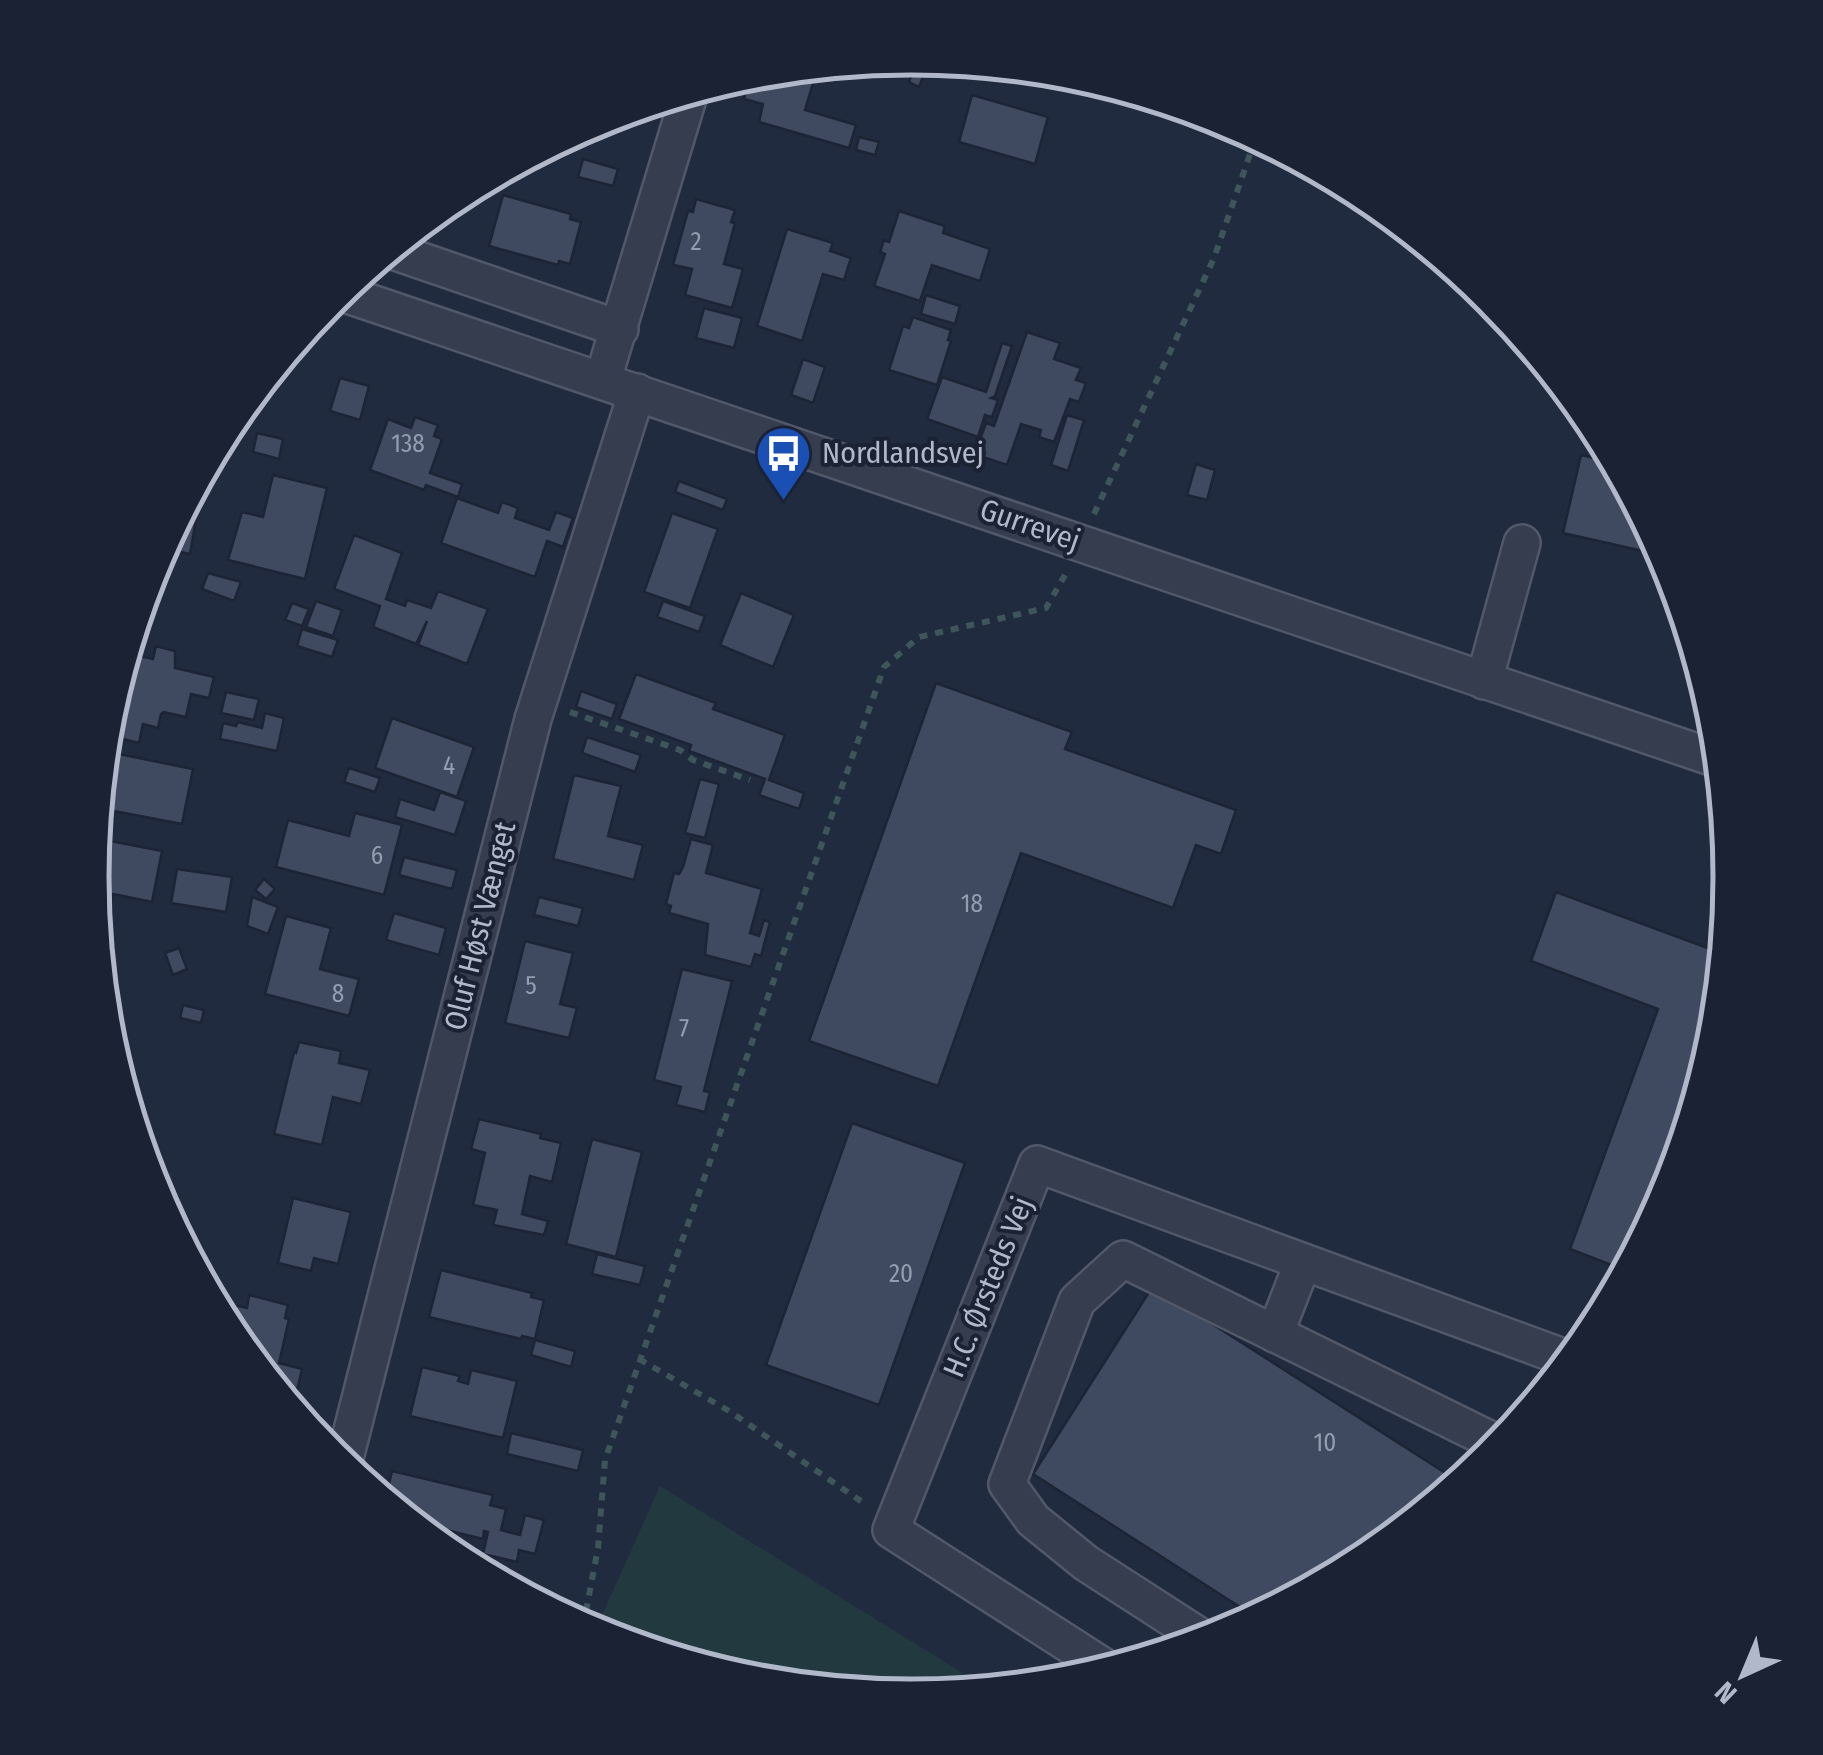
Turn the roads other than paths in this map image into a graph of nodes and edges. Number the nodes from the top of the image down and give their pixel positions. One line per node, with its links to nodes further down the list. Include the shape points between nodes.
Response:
1 (685, 108): 4 (street)
2 (405, 255): 4 (street)
3 (357, 298): 5 (street, Gurrevej)
4 (620, 329): 5 (street)
5 (603, 380): 6 (street, Gurrevej)
6 (637, 392): 8 (street, Gurrevej); 14 (street, Oluf Høst Vænget, via 539,702)
7 (1522, 542): 8 (street)
8 (1484, 681): 9 (street, Gurrevej)
9 (1704, 755)
10 (1302, 1262): 11 (street); 12 (street, H.C. Ørsteds Vej); 16 (street, H.C. Ørsteds Vej, via 1036,1164 891,1530)
11 (1275, 1334): 13 (street); 15 (street, via 1124,1259 1077,1301 1007,1484 1033,1520 1086,1563)
12 (1556, 1355)
13 (1486, 1437)
14 (348, 1448)
15 (1190, 1629)
16 (1092, 1659)

